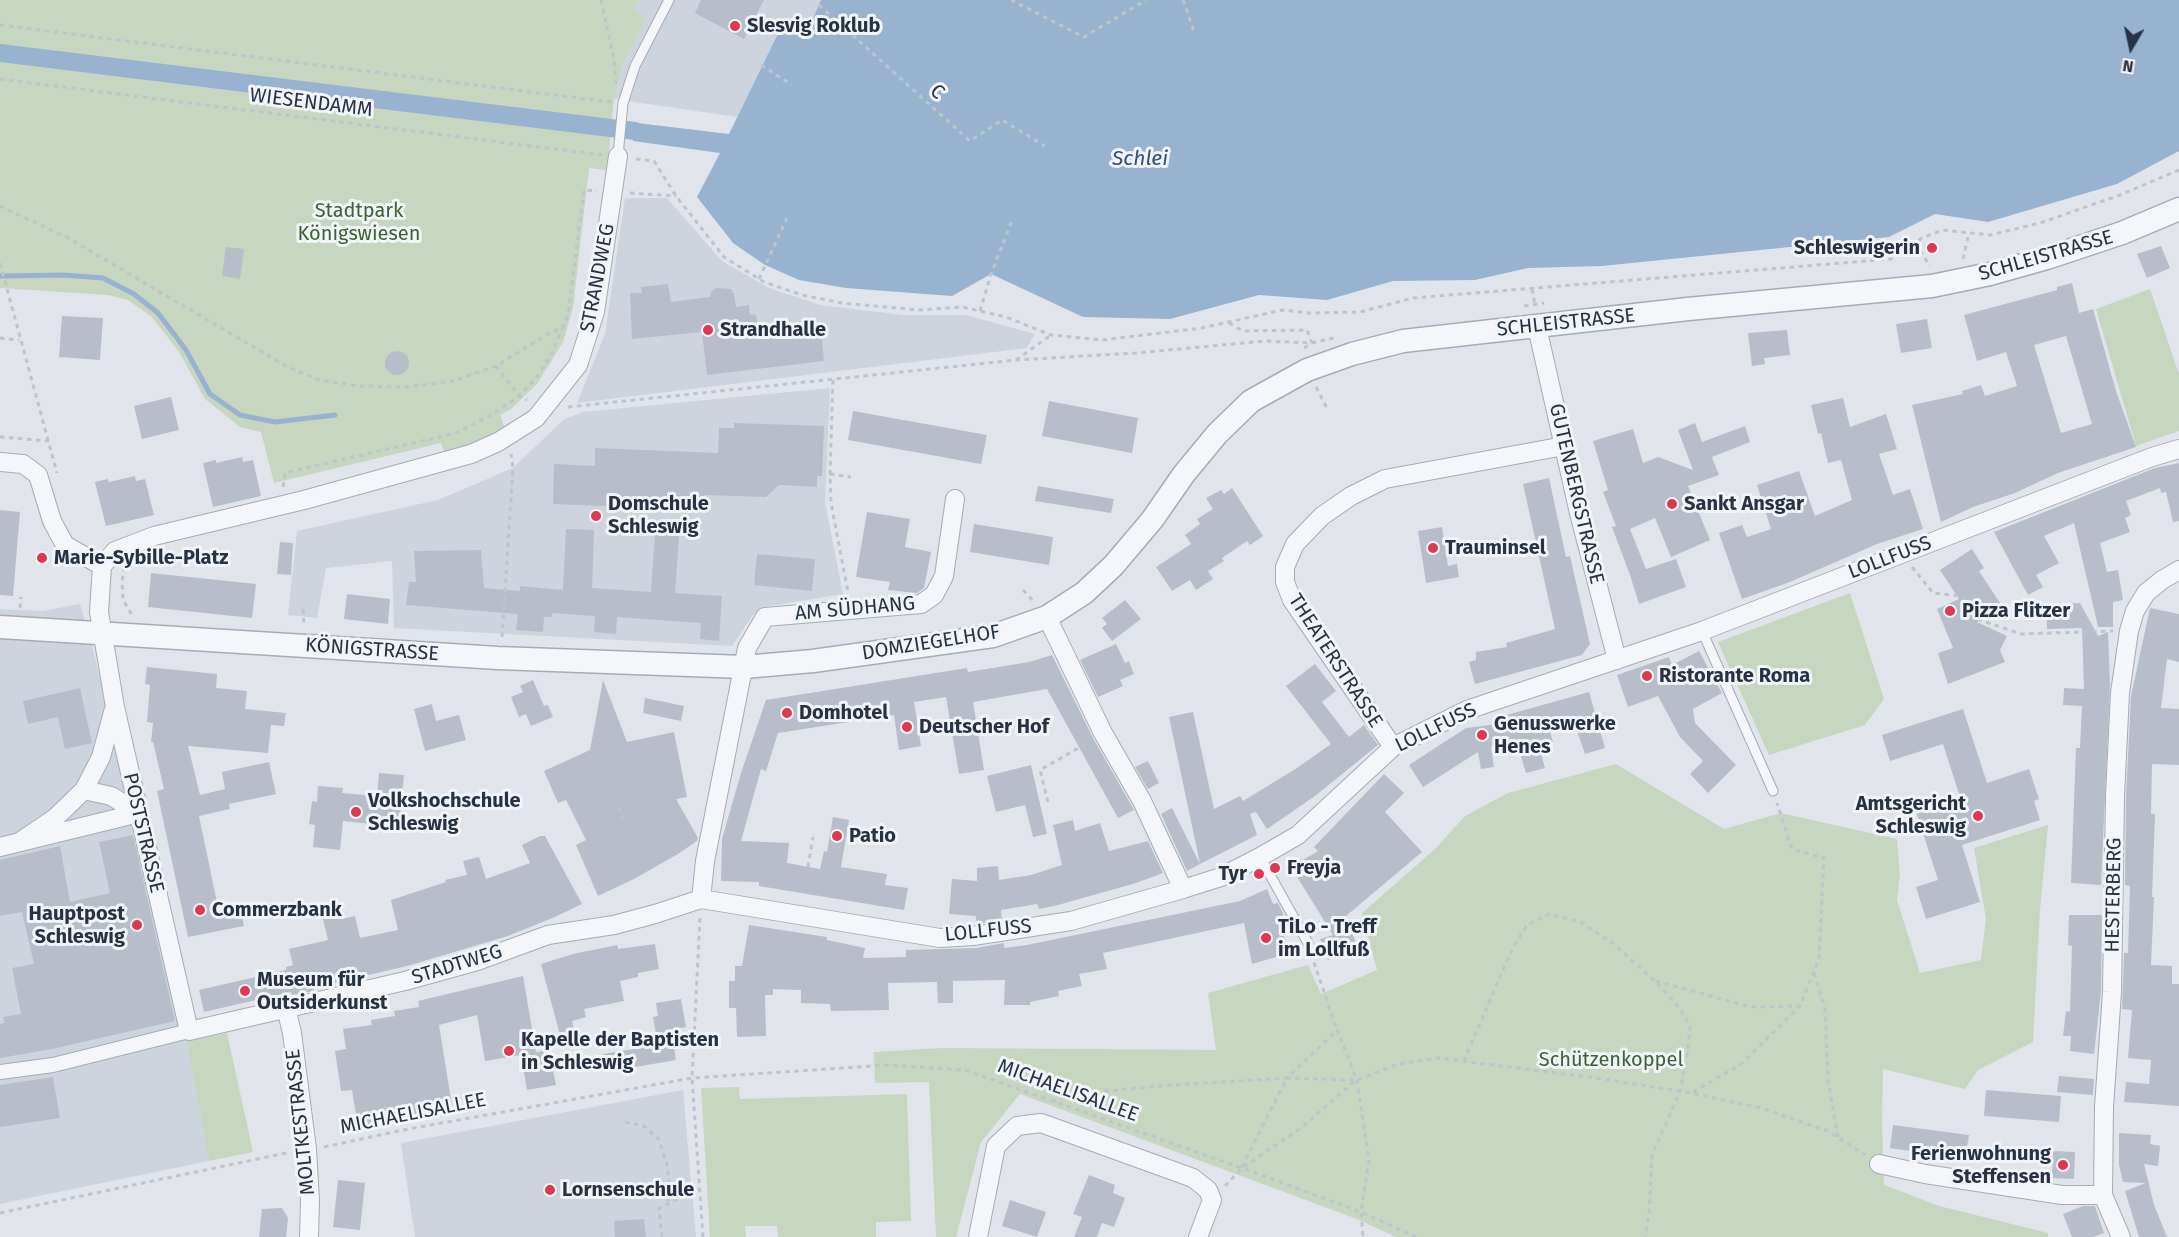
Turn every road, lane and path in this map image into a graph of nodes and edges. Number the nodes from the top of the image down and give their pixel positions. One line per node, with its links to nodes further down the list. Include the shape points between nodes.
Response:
1 (602, 0): 12 (path, via 614,80)
2 (669, 0): 12 (lane, via 635,66)
3 (1011, 0): 4 (path, via 1084,37)
4 (1146, 0)
5 (1183, 0): 8 (path)
6 (819, 5): 13 (path, C, via 970,141 1002,120)
7 (0, 25): 12 (path)
8 (1194, 31)
9 (761, 65): 11 (path)
10 (0, 79): 14 (path, WIESENDAMM)
11 (792, 85)
12 (624, 104): 14 (lane)
13 (1045, 146)
14 (618, 156): 16 (street, STRANDWEG); 17 (path, WIESENDAMM, via 654,161)
15 (2179, 170): 22 (path, WIESENDAMM, via 2040,223 1990,235)
16 (613, 192): 17 (path); 33 (path, via 584,190 568,315); 47 (street, STRANDWEG, via 595,312 578,365 545,409)
17 (676, 196): 27 (path, WIESENDAMM, via 724,256)
18 (0, 206): 41 (path, via 68,237 286,366 316,379 357,386 407,387 453,381)
19 (2179, 208): 32 (street, SCHLEISTRASSE, via 2122,233 2047,258 1932,286)
20 (787, 218): 27 (path)
21 (1014, 218): 30 (path)
22 (1970, 233): 23 (path, WIESENDAMM, via 1943,230); 24 (path, via 1963,259)
23 (1915, 243): 26 (path, via 1930,266); 28 (path, WIESENDAMM, via 1891,260)
24 (1974, 257)
25 (0, 263): 37 (path)
26 (1920, 268)
27 (759, 279): 30 (path, WIESENDAMM, via 802,295 842,303)
28 (1532, 289): 29 (path, via 1535,304); 31 (path, WIESENDAMM, via 1413,298 1360,312 1282,310)
29 (1546, 303)
30 (980, 311): 34 (path, WIESENDAMM)
31 (1228, 322): 34 (path, WIESENDAMM, via 1102,340); 38 (path, via 1243,331 1307,330)
32 (1537, 327): 50 (street, GUTENBERGSTRASSE); 61 (street, SCHLEISTRASSE, via 1403,341 1307,370 1251,401 1217,434 1113,566 1084,593)
33 (562, 329): 41 (path); 44 (path, via 550,357)
34 (1051, 335): 40 (path)
35 (1342, 336): 38 (path)
36 (0, 338): 37 (path)
37 (20, 340): 49 (path)
38 (1312, 343): 39 (path); 40 (path, via 1265,341)
39 (1293, 355)
40 (1016, 360): 42 (path)
41 (496, 366): 44 (path)
42 (832, 380): 45 (path); 54 (path)
43 (1319, 394): 46 (path)
44 (519, 396): 57 (path, via 456,433 285,473)
45 (565, 408)
46 (1328, 410)
47 (521, 429): 57 (street, STRANDWEG, via 471,454); 71 (path, via 510,455 513,468 502,637)
48 (0, 437): 49 (path)
49 (49, 441): 53 (path)
50 (1564, 446): 72 (street, GUTENBERGSTRASSE); 76 (street, THEATERSTRASSE, via 1385,479 1322,516 1295,544 1285,567 1285,582 1292,600)
51 (2179, 449): 58 (street, LOLLFUSS)
52 (0, 462): 59 (street, via 23,464 38,475 52,521 65,545)
53 (57, 472)
54 (830, 474): 55 (path); 62 (path, via 831,503)
55 (851, 477)
56 (955, 499): 62 (street, AM SÜDHANG, via 944,576 934,595 921,604)
57 (280, 505): 59 (street, STRANDWEG, via 154,536 115,551)
58 (1901, 554): 68 (street, LOLLFUSS); 69 (path, via 1933,593 1962,596 1980,620 2021,634)
59 (102, 566): 70 (street)
60 (2179, 570): 69 (street, HESTERBERG, via 2146,593 2135,611)
61 (1038, 610): 73 (street, DOMZIEGELHOF, via 993,636); 75 (street)
62 (852, 611): 73 (street, AM SÜDHANG, via 765,617 747,648)
63 (132, 615): 64 (path)
64 (140, 615)
65 (0, 627): 70 (street, KÖNIGSTRASSE)
66 (304, 627): 67 (path)
67 (315, 628)
68 (1702, 631): 72 (street, LOLLFUSS); 78 (lane)
69 (2130, 631): 111 (street, HESTERBERG, via 2120,693 2115,785 2112,992)
70 (101, 634): 73 (street, KÖNIGSTRASSE, via 498,658); 74 (street, POSTSTRASSE)
71 (513, 638)
72 (1617, 660): 76 (street, LOLLFUSS, via 1467,710)
73 (744, 668): 89 (street, via 705,861)
74 (115, 707): 77 (street, via 101,757); 81 (street, POSTSTRASSE)
75 (1103, 734): 79 (path, via 1040,770); 88 (street, via 1142,801)
76 (1393, 747): 86 (street, LOLLFUSS, via 1298,835)
77 (84, 790): 81 (street, via 111,796); 84 (street, via 55,818)
78 (1773, 791): 91 (path, via 1792,849 1824,858 1819,958)
79 (1048, 802)
80 (618, 807): 82 (path)
81 (139, 813): 84 (street); 96 (street, POSTSTRASSE)
82 (624, 819)
83 (813, 837): 87 (path)
84 (21, 841): 85 (street)
85 (0, 847)
86 (1260, 857): 88 (street, LOLLFUSS, via 1221,877); 90 (lane)
87 (808, 867)
88 (1183, 889): 89 (street, LOLLFUSS, via 1071,921 940,938)
89 (701, 899): 94 (street, STADTWEG, via 614,925 548,935 477,961 405,981); 99 (path)
90 (1308, 943): 95 (path)
91 (1813, 972): 93 (path); 106 (path, via 1825,1009 1828,1080)
92 (1654, 981): 93 (path, via 1751,1007); 97 (path, via 1614,944 1580,922 1549,914 1527,925 1512,949); 102 (path, via 1690,1026)
93 (1800, 1006): 103 (path, via 1740,1065)
94 (286, 1008): 96 (street, STADTWEG); 107 (street, MOLTKESTRASSE)
95 (1337, 1030): 100 (path); 101 (path)
96 (189, 1031): 98 (street, STADTWEG, via 53,1065)
97 (1464, 1061): 101 (path, via 1438,1058 1398,1064); 102 (path)
98 (0, 1072)
99 (692, 1078): 104 (path, MICHAELISALLEE, via 898,1065 965,1070); 107 (path, MICHAELISALLEE); 110 (path)
100 (1287, 1078): 101 (path); 104 (path, via 1072,1094); 109 (path)
101 (1357, 1080): 109 (path, via 1301,1128); 114 (path, via 1369,1161)
102 (1680, 1091): 103 (path); 123 (path, via 1652,1155)
103 (1691, 1093): 106 (path, via 1761,1108)
104 (1052, 1102): 109 (path, MICHAELISALLEE)
105 (625, 1122): 113 (path, via 644,1126 658,1138 666,1160)
106 (1838, 1137): 108 (path)
107 (307, 1149): 115 (path, MICHAELISALLEE); 116 (street, MOLTKESTRASSE)
108 (1879, 1164): 111 (street, via 2062,1195)
109 (1242, 1168): 112 (path); 114 (path, MICHAELISALLEE)
110 (699, 1189): 113 (path); 118 (path)
111 (2103, 1195): 124 (street, HESTERBERG)
112 (1212, 1200): 119 (street, via 1208,1190 1193,1178 1041,1124 1017,1126 996,1146); 120 (street)
113 (668, 1204): 117 (path, via 658,1208)
114 (1361, 1212): 121 (path); 122 (path, MICHAELISALLEE)
115 (0, 1213)
116 (309, 1237)
117 (662, 1237)
118 (703, 1237)
119 (978, 1237)
120 (1198, 1237)
121 (1363, 1237)
122 (1416, 1237)
123 (1645, 1237)
124 (2121, 1237)

